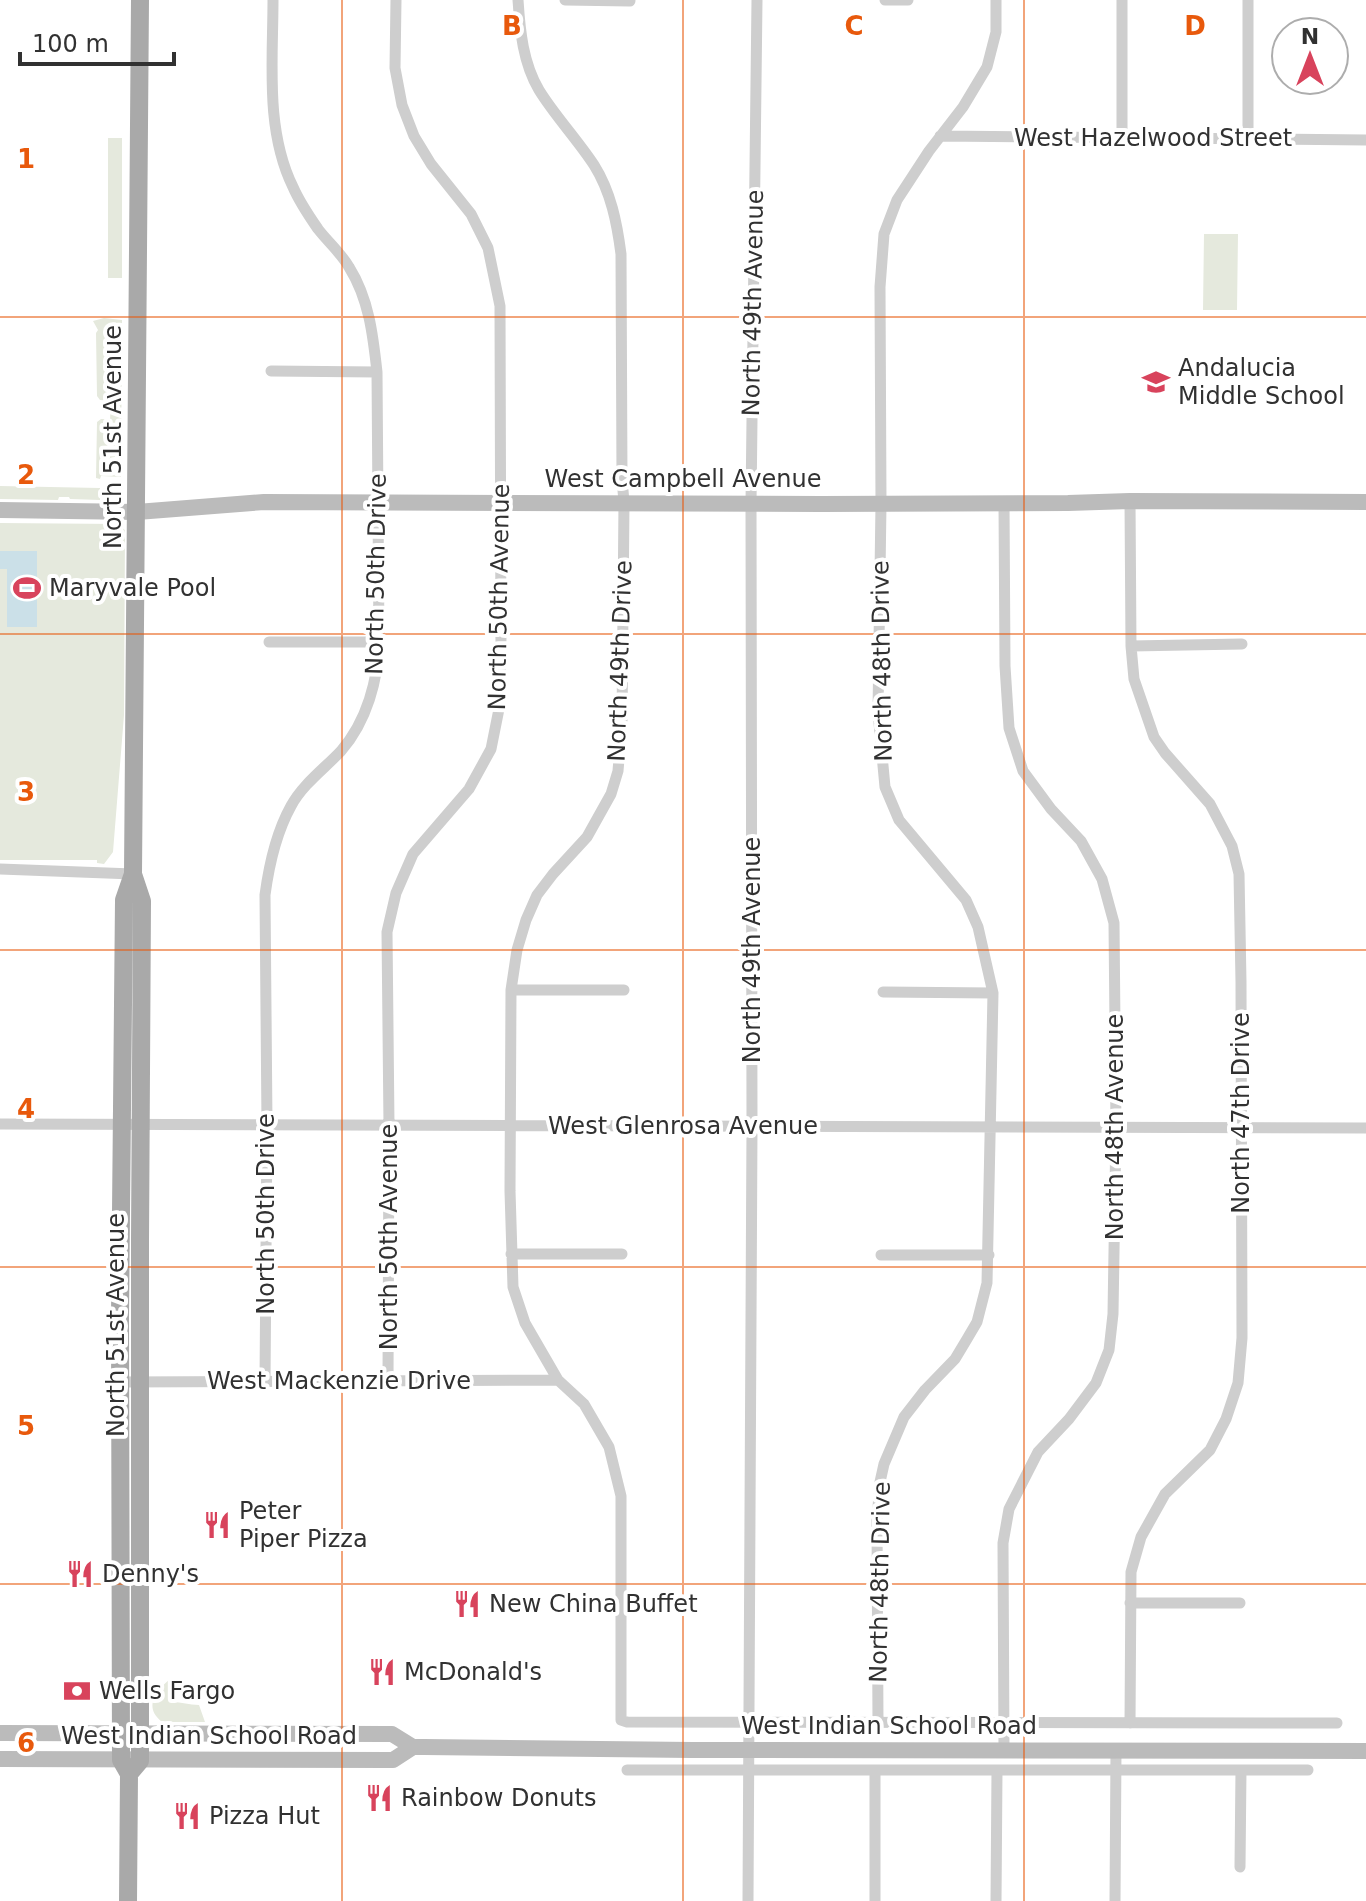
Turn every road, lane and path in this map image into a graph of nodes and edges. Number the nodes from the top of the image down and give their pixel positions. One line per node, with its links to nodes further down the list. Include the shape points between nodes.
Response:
1 (140, 0): 28 (main road, North 51st Avenue)
2 (273, 0): 18 (street, North 50th Drive, via 274,123 282,157 293,187 349,265 367,304)
3 (396, 0): 21 (street, North 50th Avenue, via 395,68 402,105 431,164 471,214 494,275 500,306)
4 (518, 0): 22 (street, North 49th Drive, via 520,34 538,88 595,166 616,219 622,267)
5 (565, 0): 12 (street)
6 (757, 0): 24 (street, North 49th Avenue)
7 (885, 0): 8 (street)
8 (908, 0)
9 (996, 0): 13 (street, North 48th Drive, via 996,32 987,67)
10 (1122, 0): 14 (street)
11 (1248, 0): 15 (street)
12 (630, 1)
13 (940, 136): 14 (street, West Hazelwood Street); 26 (street, North 48th Drive, via 897,200 884,234)
14 (1122, 137): 15 (street, West Hazelwood Street)
15 (1248, 138): 16 (street, West Hazelwood Street)
16 (1366, 140)
17 (271, 371): 18 (street)
18 (377, 372): 20 (street, North 50th Drive)
19 (1130, 501): 23 (main road, West Campbell Avenue); 25 (main road, West Campbell Avenue); 32 (street, North 47th Drive)
20 (378, 502): 21 (main road, West Campbell Avenue); 28 (main road, West Campbell Avenue, via 264,502); 30 (street, North 50th Drive)
21 (500, 502): 22 (main road, West Campbell Avenue); 43 (street, North 50th Avenue, via 497,727 469,789 413,854 396,893 387,932)
22 (624, 502): 24 (main road, West Campbell Avenue); 35 (street, North 49th Drive, via 618,771 587,837 537,895 517,950)
23 (1366, 502)
24 (751, 503): 26 (main road, West Campbell Avenue); 45 (street, North 49th Avenue)
25 (1004, 503): 26 (main road, West Campbell Avenue); 47 (street, North 48th Avenue, via 1009,728 1023,771 1081,841 1102,879 1114,923)
26 (881, 504): 38 (street, North 48th Drive, via 878,712 885,787 899,820 966,900)
27 (0, 510): 28 (main road, West Campbell Avenue)
28 (137, 512): 34 (main road, North 51st Avenue)
29 (269, 642): 30 (street)
30 (379, 642): 42 (street, North 50th Drive, via 366,709 342,749 291,805 268,873)
31 (1242, 644): 32 (street)
32 (1131, 646): 48 (street, North 47th Drive, via 1134,679 1154,737 1210,804 1232,846 1239,874)
33 (0, 869): 34 (street)
34 (133, 874): 40 (main road, North 51st Avenue, via 124,900); 41 (main road, North 51st Avenue, via 142,901)
35 (511, 990): 36 (street); 44 (street, North 49th Drive)
36 (624, 990)
37 (883, 992): 38 (street)
38 (993, 993): 46 (street, North 48th Drive)
39 (0, 1124): 40 (street, West Glenrosa Avenue)
40 (121, 1124): 41 (street, West Glenrosa Avenue); 56 (main road, North 51st Avenue)
41 (141, 1124): 42 (street, West Glenrosa Avenue); 57 (main road, North 51st Avenue)
42 (267, 1124): 43 (street, West Glenrosa Avenue); 58 (street, North 50th Drive)
43 (389, 1125): 44 (street, West Glenrosa Avenue); 55 (street, North 50th Avenue)
44 (511, 1125): 45 (street, West Glenrosa Avenue); 50 (street, North 49th Drive)
45 (752, 1126): 46 (street, West Glenrosa Avenue); 62 (street, North 49th Avenue)
46 (991, 1127): 47 (street, West Glenrosa Avenue); 53 (street, North 48th Drive)
47 (1116, 1127): 48 (street, West Glenrosa Avenue); 64 (street, North 48th Avenue, via 1109,1350 1096,1383 1038,1452 1009,1509 1003,1543)
48 (1241, 1127): 49 (street, West Glenrosa Avenue); 59 (street, North 47th Drive, via 1238,1383 1210,1450 1165,1494 1141,1537 1131,1572)
49 (1366, 1128)
50 (511, 1254): 51 (street); 54 (street, North 49th Drive, via 513,1287 525,1323)
51 (622, 1254)
52 (881, 1255): 53 (street)
53 (989, 1255): 63 (street, North 48th Drive, via 977,1322 955,1359 904,1417 884,1464 877,1520)
54 (558, 1380): 55 (street, West Mackenzie Drive); 61 (street, North 49th Drive, via 584,1404 609,1447 621,1496)
55 (388, 1381): 58 (street, West Mackenzie Drive)
56 (120, 1382): 57 (street, West Mackenzie Drive); 68 (main road, North 51st Avenue)
57 (141, 1382): 58 (street, West Mackenzie Drive); 68 (main road, North 51st Avenue)
58 (265, 1382)
59 (1130, 1603): 60 (street); 65 (street, North 47th Drive)
60 (1240, 1603)
61 (621, 1720): 62 (street, West Indian School Road)
62 (749, 1722): 63 (street, West Indian School Road); 70 (street, North 49th Avenue)
63 (878, 1723): 64 (street, West Indian School Road)
64 (1004, 1723): 65 (street, West Indian School Road); 71 (street, North 48th Avenue)
65 (1130, 1723): 66 (street, West Indian School Road)
66 (1337, 1723)
67 (0, 1733): 68 (main road, West Indian School Road)
68 (130, 1734): 69 (main road, West Indian School Road, via 392,1734); 75 (main road, North 51st Avenue)
69 (413, 1747): 70 (main road, West Indian School Road); 75 (main road, West Indian School Road, via 393,1760)
70 (748, 1750): 71 (main road, West Indian School Road); 77 (street, North 49th Avenue)
71 (1004, 1750): 72 (main road, West Indian School Road)
72 (1116, 1750): 73 (main road, West Indian School Road); 80 (street)
73 (1366, 1751)
74 (0, 1759): 75 (main road, West Indian School Road)
75 (130, 1765): 84 (main road, North 51st Avenue)
76 (627, 1770): 77 (street, West Indian School Road)
77 (748, 1770): 78 (street, West Indian School Road); 85 (street, North 49th Avenue)
78 (875, 1770): 79 (street, West Indian School Road); 86 (street)
79 (997, 1770): 80 (street, West Indian School Road); 87 (street)
80 (1116, 1770): 81 (street, West Indian School Road); 88 (street)
81 (1241, 1770): 82 (street, West Indian School Road); 83 (street)
82 (1308, 1770)
83 (1240, 1867)
84 (128, 1901)
85 (748, 1901)
86 (875, 1901)
87 (996, 1901)
88 (1115, 1901)

